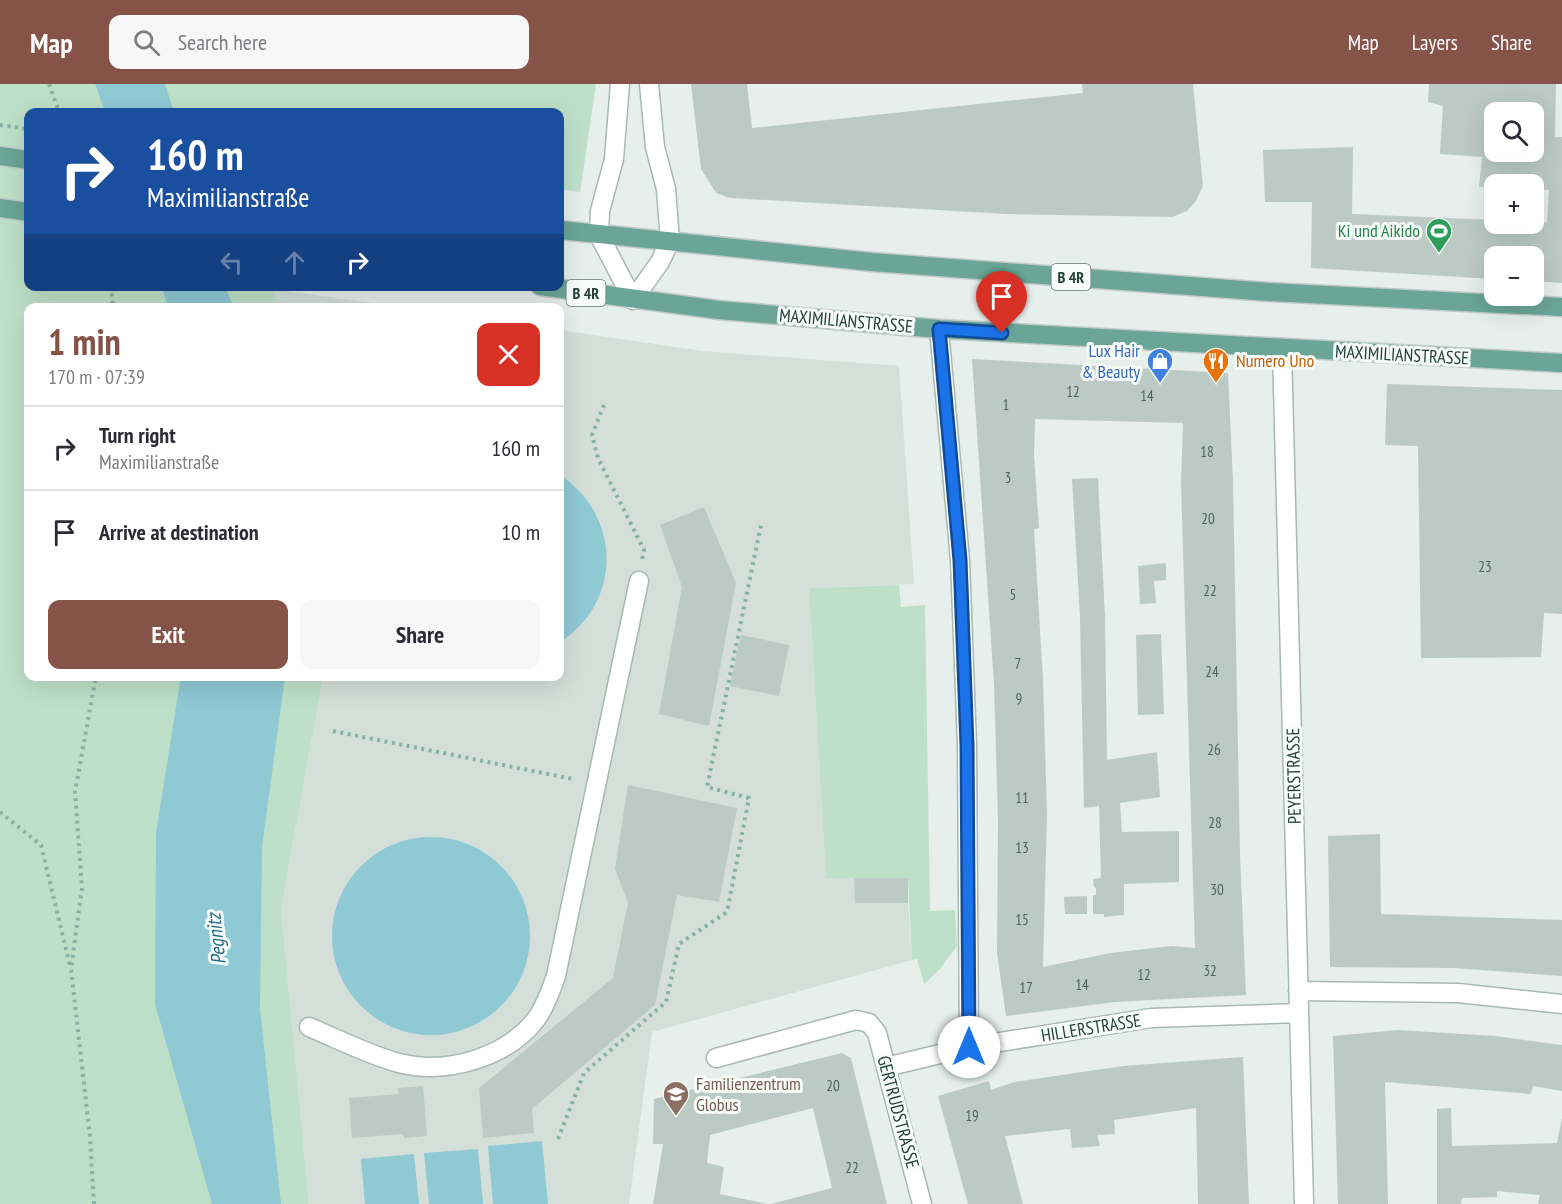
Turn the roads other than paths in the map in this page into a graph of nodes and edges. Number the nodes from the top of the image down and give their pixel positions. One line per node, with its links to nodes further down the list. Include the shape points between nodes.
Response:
1 (620, 84): 8 (street, via 614,159 600,212)
2 (649, 84): 9 (street)
3 (0, 156): 4 (main road)
4 (24, 159)
5 (0, 208): 6 (main road)
6 (24, 211)
7 (564, 231): 8 (main road, B 4R)
8 (599, 235): 9 (main road, B 4R); 11 (street)
9 (670, 241): 11 (street); 12 (main road, B 4R, via 872,262 1257,291)
10 (564, 290): 11 (main road, B 4R)
11 (633, 300): 13 (main road, MAXIMILIANSTRASSE / B 4R)
12 (1562, 307)
13 (939, 329): 14 (main road, MAXIMILIANSTRASSE / B 4R); 21 (street, via 960,560 967,745)
14 (1282, 348): 15 (main road, MAXIMILIANSTRASSE / B 4R); 17 (street, PEYERSTRASSE)
15 (1562, 363)
16 (639, 581): 20 (street, via 556,976 543,1008 524,1031 490,1053 449,1067 427,1068 398,1062)
17 (1298, 991): 18 (street, via 1458,993); 19 (street, PEYERSTRASSE)
18 (1562, 1004)
19 (1299, 1013): 21 (street, HILLERSTRASSE, via 1151,1018); 25 (street, PEYERSTRASSE)
20 (309, 1027)
21 (969, 1047): 23 (street, HILLERSTRASSE)
22 (716, 1058): 23 (street, GERTRUDSTRASSE, via 856,1020 869,1023 877,1033)
23 (886, 1067): 24 (street, GERTRUDSTRASSE)
24 (922, 1204)
25 (1304, 1204)

